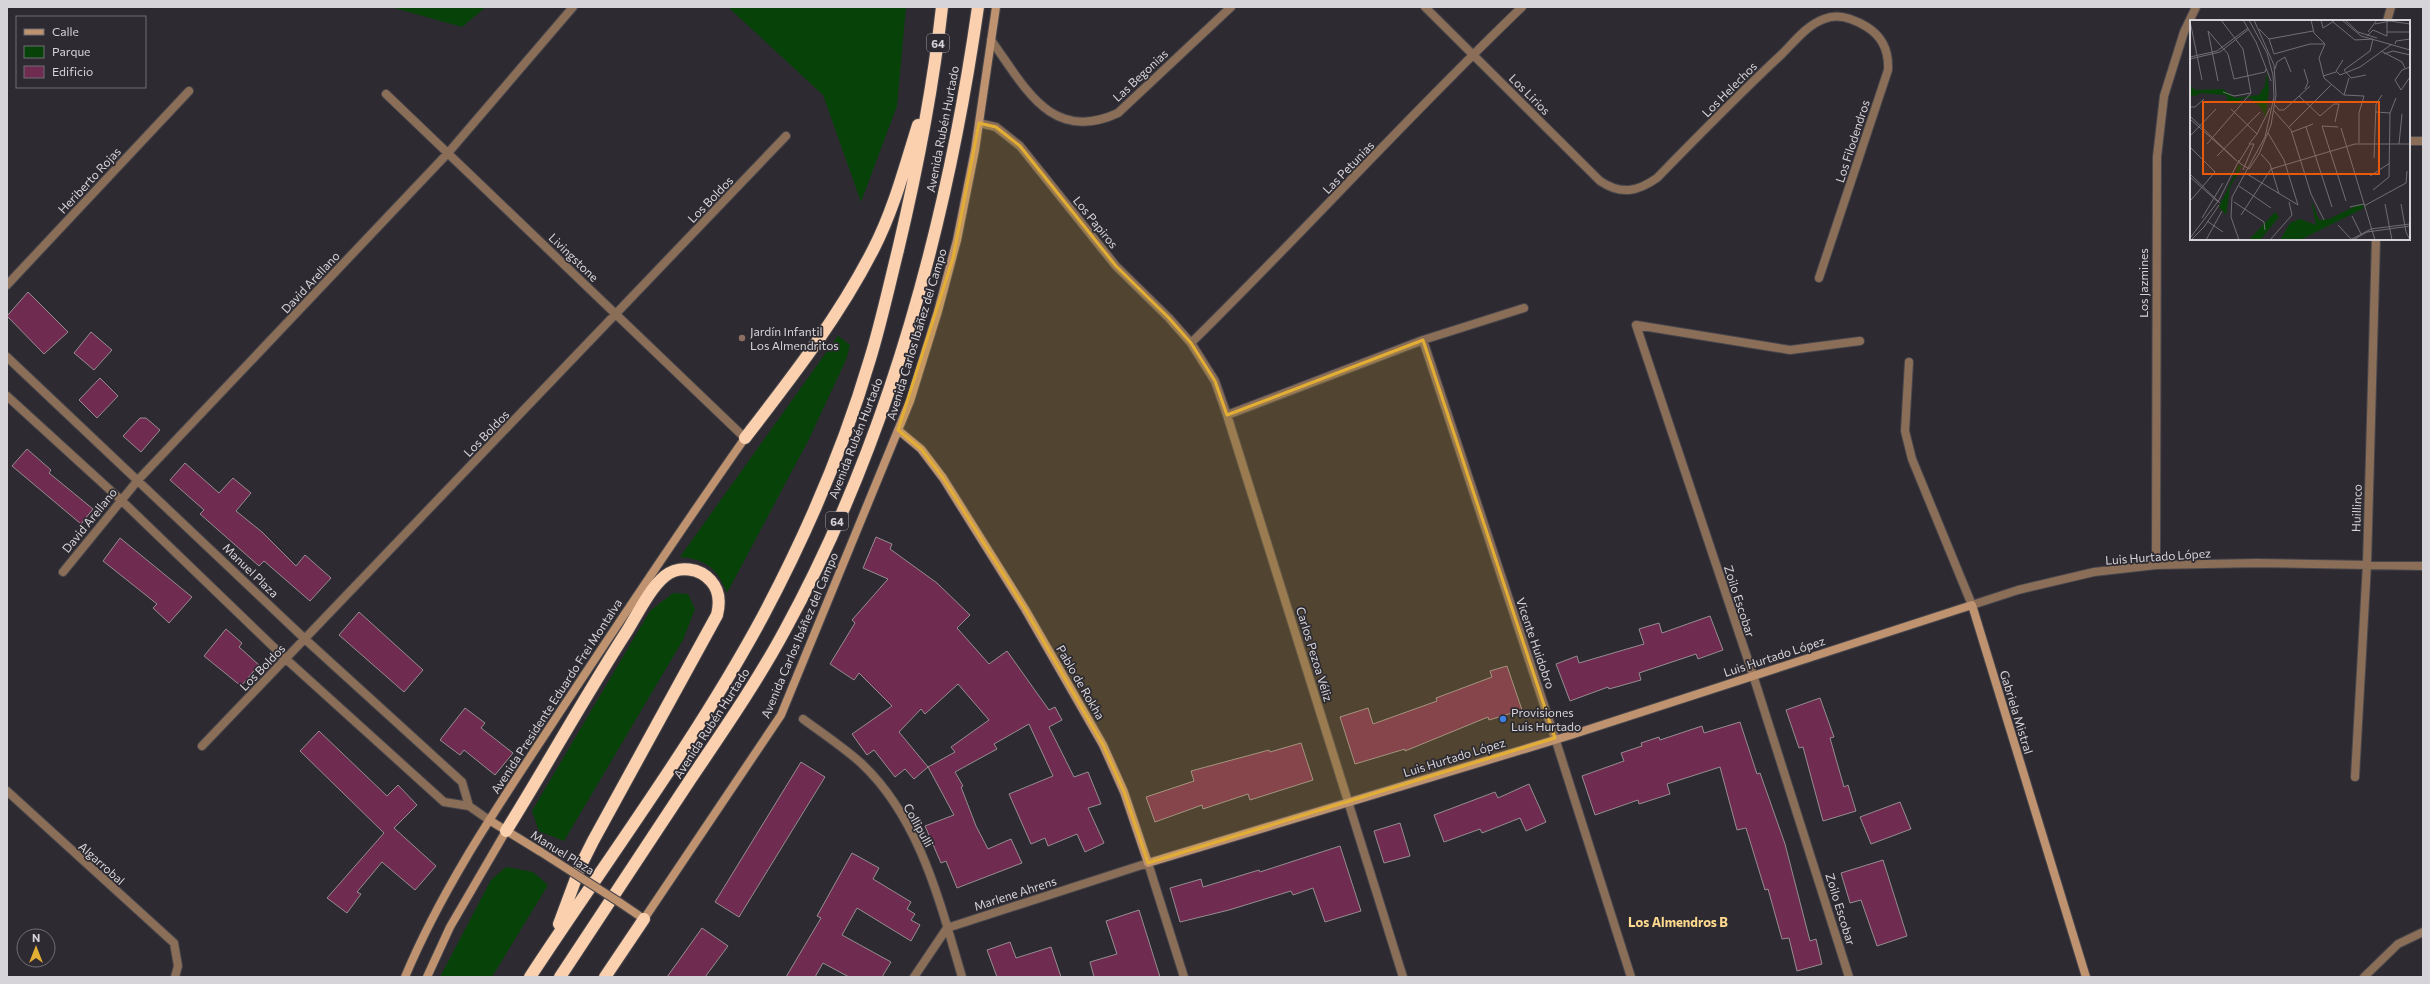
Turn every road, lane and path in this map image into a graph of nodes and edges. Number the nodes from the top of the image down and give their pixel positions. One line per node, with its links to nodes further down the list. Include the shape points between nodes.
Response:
1 (573, 7): 21 (street, David Arellano)
2 (942, 7): 14 (highway, Avenida Rubén Hurtado / 64)
3 (978, 7): 65 (highway, Avenida Rubén Hurtado / 64, via 959,125 929,255 892,383 854,483 804,594 755,682)
4 (996, 7): 12 (main road, Avenida Carlos Ibáñez del Campo)
5 (1231, 7): 12 (street, Las Begonias, via 1118,113 1102,120 1084,123 1064,121 1048,112 1023,84)
6 (1425, 7): 13 (street, Los Lirios)
7 (1522, 7): 13 (street, Las Petunias)
8 (2196, 7): 40 (street, Los Jazmines, via 2184,32 2164,96 2157,157)
9 (2391, 7): 10 (street)
10 (2387, 20)
11 (1858, 22): 22 (street, Los Helechos, via 1837,17 1825,18 1814,24 1762,72 1657,178 1643,188); 24 (street, Los Filodendros, via 1872,30 1881,40 1887,50 1888,70)
12 (991, 40): 17 (main road, Avenida Carlos Ibáñez del Campo)
13 (1473, 54): 22 (street, Los Lirios, via 1600,181 1610,188); 30 (street, Las Petunias)
14 (933, 78): 36 (highway, via 901,178 875,246 840,309); 60 (highway, Avenida Rubén Hurtado / 64, via 909,203 870,358 849,421 805,528 763,615 723,685)
15 (189, 91): 25 (street, Heriberto Rojas)
16 (386, 94): 21 (street, Livingstone)
17 (979, 123): 30 (street, Los Papiros, via 996,127 1020,146 1116,266 1169,318); 35 (main road, Avenida Carlos Ibáñez del Campo, via 953,258 910,401)
18 (786, 136): 27 (street, Los Boldos)
19 (2410, 141): 20 (street)
20 (2423, 141)
21 (448, 153): 27 (street, Livingstone); 37 (street, David Arellano)
22 (1622, 191)
23 (2376, 240): 39 (street, Huillinco)
24 (1819, 278)
25 (7, 285)
26 (1524, 308): 28 (street)
27 (617, 314): 36 (street, Livingstone); 44 (street, Los Boldos)
28 (1423, 340): 34 (street); 48 (street, Vicente Huidobro)
29 (1860, 341): 46 (street, Zoilo Escobar, via 1790,350 1636,325)
30 (1191, 344): 34 (street, Carlos Pezoa Véliz, via 1215,381)
31 (7, 357): 37 (street, Manuel Plaza)
32 (1909, 362): 43 (street, Gabriela Mistral, via 1906,431 1912,459)
33 (7, 396): 38 (street, Manuel Plaza)
34 (1227, 415): 52 (street, Carlos Pezoa Véliz)
35 (898, 430): 56 (main road, Pablo de Rokha, via 921,449 944,478 1025,609 1103,745 1124,792); 57 (main road, Avenida Carlos Ibáñez del Campo, via 781,715)
36 (745, 438): 54 (main road, Avenida Presidente Eduardo Frei Montalva, via 608,638)
37 (138, 480): 38 (street, David Arellano); 44 (street, Manuel Plaza)
38 (121, 500): 42 (street, David Arellano); 45 (street, Manuel Plaza)
39 (2366, 564): 40 (street, Luis Hurtado López); 41 (street, Luis Hurtado López); 50 (street, Huillinco)
40 (2156, 565): 43 (street, Luis Hurtado López, via 2094,572)
41 (2423, 566)
42 (63, 572)
43 (1972, 604): 46 (main road, Luis Hurtado López); 73 (main road, Gabriela Mistral)
44 (306, 640): 45 (street, Los Boldos); 53 (street, Manuel Plaza, via 462,782)
45 (287, 660): 49 (street, Los Boldos); 53 (street, Manuel Plaza, via 444,802)
46 (1752, 675): 48 (main road, Luis Hurtado López); 72 (street, Zoilo Escobar)
47 (803, 719): 58 (street, Collipulli, via 861,763 898,809 923,857)
48 (1556, 738): 52 (main road, Luis Hurtado López); 71 (street, Vicente Huidobro)
49 (202, 746)
50 (2355, 777)
51 (7, 791): 61 (street, Algarrobal, via 174,943 178,966)
52 (1348, 802): 56 (main road, Luis Hurtado López); 70 (street, Carlos Pezoa Véliz)
53 (469, 806): 54 (street, Manuel Plaza)
54 (489, 820): 55 (main road, Manuel Plaza); 62 (main road, Avenida Presidente Eduardo Frei Montalva, via 466,854 425,929)
55 (506, 831): 57 (main road, Manuel Plaza, bridge); 60 (highway, via 612,654 659,582 673,571 681,569 705,575 712,581 718,593 717,615 593,841 581,865); 63 (main road, via 450,927)
56 (1148, 863): 58 (street, Marlene Ahrens); 69 (street, Pablo de Rokha)
57 (644, 919): 66 (highway)
58 (947, 928): 67 (street); 68 (street, Collipulli)
59 (2423, 932): 74 (street, via 2398,944)
60 (552, 942): 64 (highway, Avenida Rubén Hurtado / 64)
61 (175, 977)
62 (405, 977)
63 (428, 977)
64 (530, 977)
65 (560, 977)
66 (604, 977)
67 (914, 977)
68 (962, 977)
69 (1184, 977)
70 (1403, 977)
71 (1631, 977)
72 (1849, 977)
73 (2086, 977)
74 (2364, 977)

